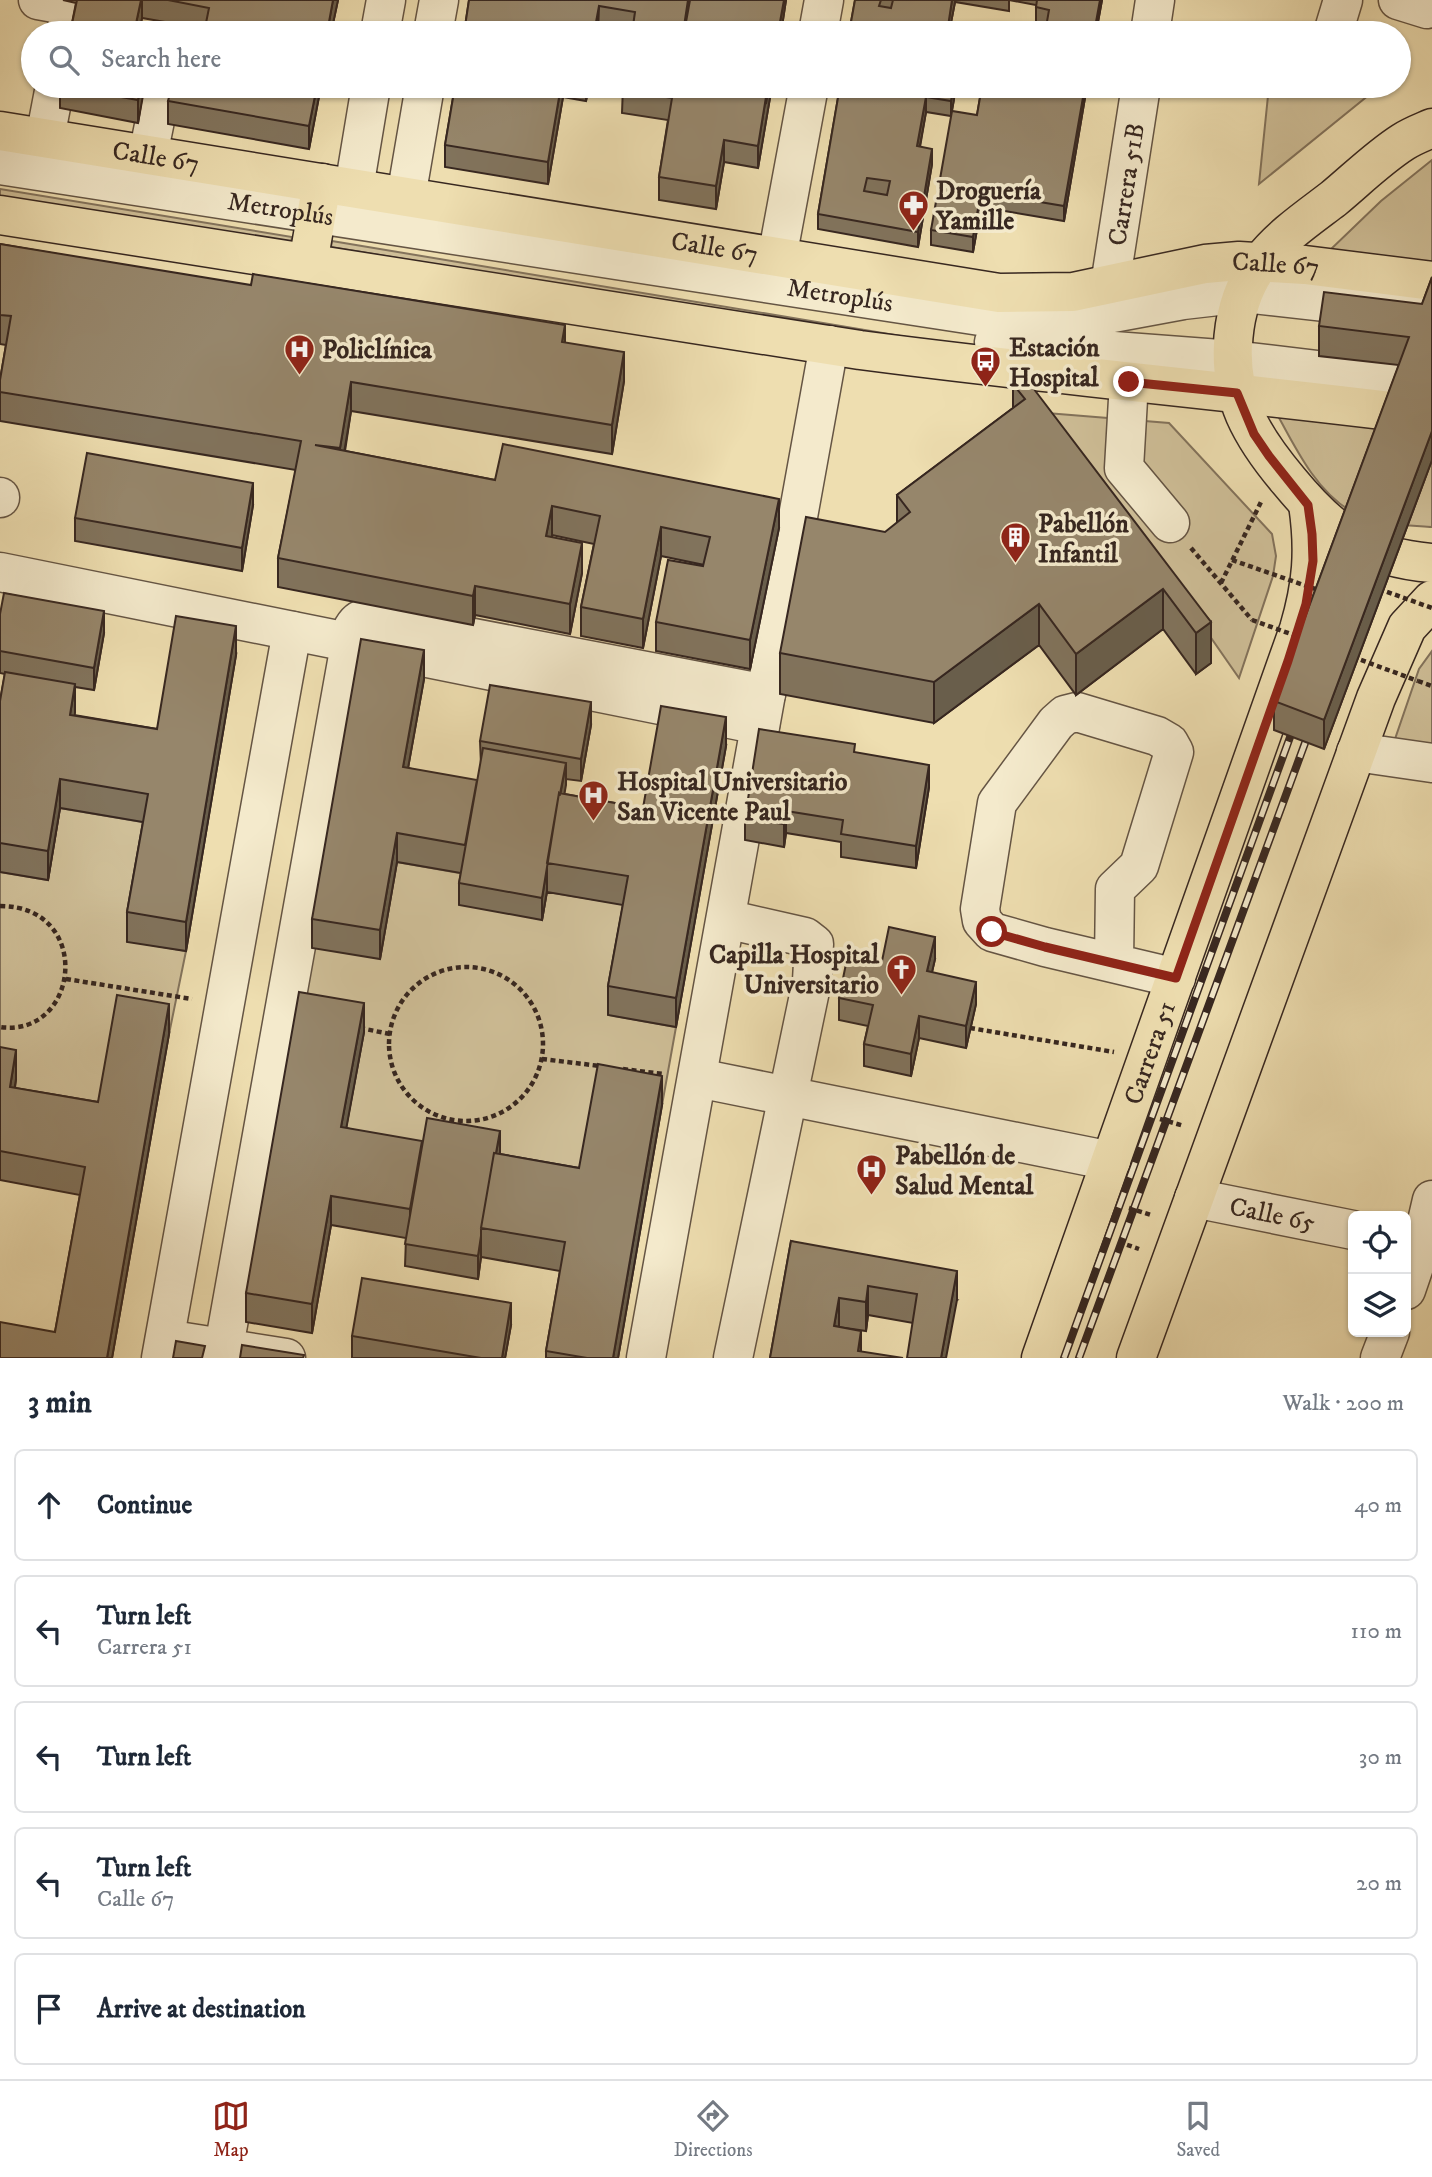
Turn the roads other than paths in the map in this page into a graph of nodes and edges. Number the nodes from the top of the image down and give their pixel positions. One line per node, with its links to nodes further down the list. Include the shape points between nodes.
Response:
1 (38, 0): 7 (street, via 71,6)
2 (386, 0): 8 (street)
3 (439, 0): 9 (street)
4 (824, 0): 10 (street)
5 (1155, 0): 11 (street)
6 (1343, 0): 12 (street)
7 (68, 21)
8 (382, 21)
9 (435, 21)
10 (820, 21)
11 (1152, 21)
12 (1337, 21)
13 (53, 98): 22 (street)
14 (160, 98): 23 (street)
15 (367, 98): 28 (street)
16 (423, 98): 26 (street)
17 (806, 98): 29 (street)
18 (1140, 98): 32 (street, Carrera 51B)
19 (1432, 116): 21 (street)
20 (0, 131): 22 (main road, Calle 67)
21 (1418, 135): 30 (main road, via 1301,224)
22 (45, 138): 23 (main road, Calle 67)
23 (148, 155): 28 (main road, Calle 67)
24 (0, 165): 28 (street, Metroplús)
25 (0, 181): 28 (street, Metroplús)
26 (407, 197): 28 (main road, Calle 67); 29 (main road, Calle 67)
27 (0, 215): 28 (main road, Calle 67)
28 (323, 216): 30 (street, Metroplús, via 1003,319 1091,317 1183,300); 34 (main road, Calle 67, via 421,281); 35 (street, Metroplús, via 994,342)
29 (777, 258): 32 (main road, Calle 67, via 999,293 1073,292)
30 (1252, 277): 31 (main road, Calle 67); 32 (main road, Calle 67, via 1205,264); 33 (street, Metroplús); 35 (main road, via 1234,330)
31 (1432, 281)
32 (1110, 285)
33 (1432, 314)
34 (829, 345): 36 (main road, Calle 67); 46 (street)
35 (1235, 377): 36 (main road, Calle 67); 37 (street, Metroplús); 38 (main road, Calle 67); 39 (main road, via 1254,434)
36 (1129, 382): 40 (street, via 1124,468)
37 (1432, 384)
38 (1432, 416)
39 (1308, 505): 41 (main road, via 1351,542 1385,555); 51 (main road, Carrera 51, via 1313,561 1306,604)
40 (1170, 523)
41 (1432, 563)
42 (0, 572): 44 (street)
43 (1432, 600): 47 (main road, via 1398,644)
44 (292, 631): 45 (street); 61 (street)
45 (351, 643): 46 (street); 62 (street)
46 (763, 709): 49 (street)
47 (1356, 752): 48 (street); 55 (main road)
48 (1432, 763)
49 (726, 919): 52 (street); 53 (street, via 805,937 814,944 812,981)
50 (1114, 962): 50 (street, via 992,932 980,915 997,803 1056,723 1077,712 1166,740 1174,752 1139,866 1115,889); 51 (street)
51 (1176, 978): 54 (main road, Carrera 51)
52 (698, 1078): 53 (street); 64 (street)
53 (787, 1096): 54 (street); 65 (street)
54 (1111, 1161): 66 (main road, Carrera 51)
55 (1194, 1198): 57 (street, Calle 65); 67 (main road)
56 (1432, 1200): 58 (street)
57 (1348, 1229)
58 (1420, 1243): 59 (street)
59 (1411, 1274)
60 (1388, 1337): 68 (street)
61 (163, 1348): 62 (street)
62 (223, 1353): 63 (street)
63 (286, 1358)
64 (646, 1358)
65 (733, 1358)
66 (1041, 1358)
67 (1136, 1358)
68 (1380, 1358)

